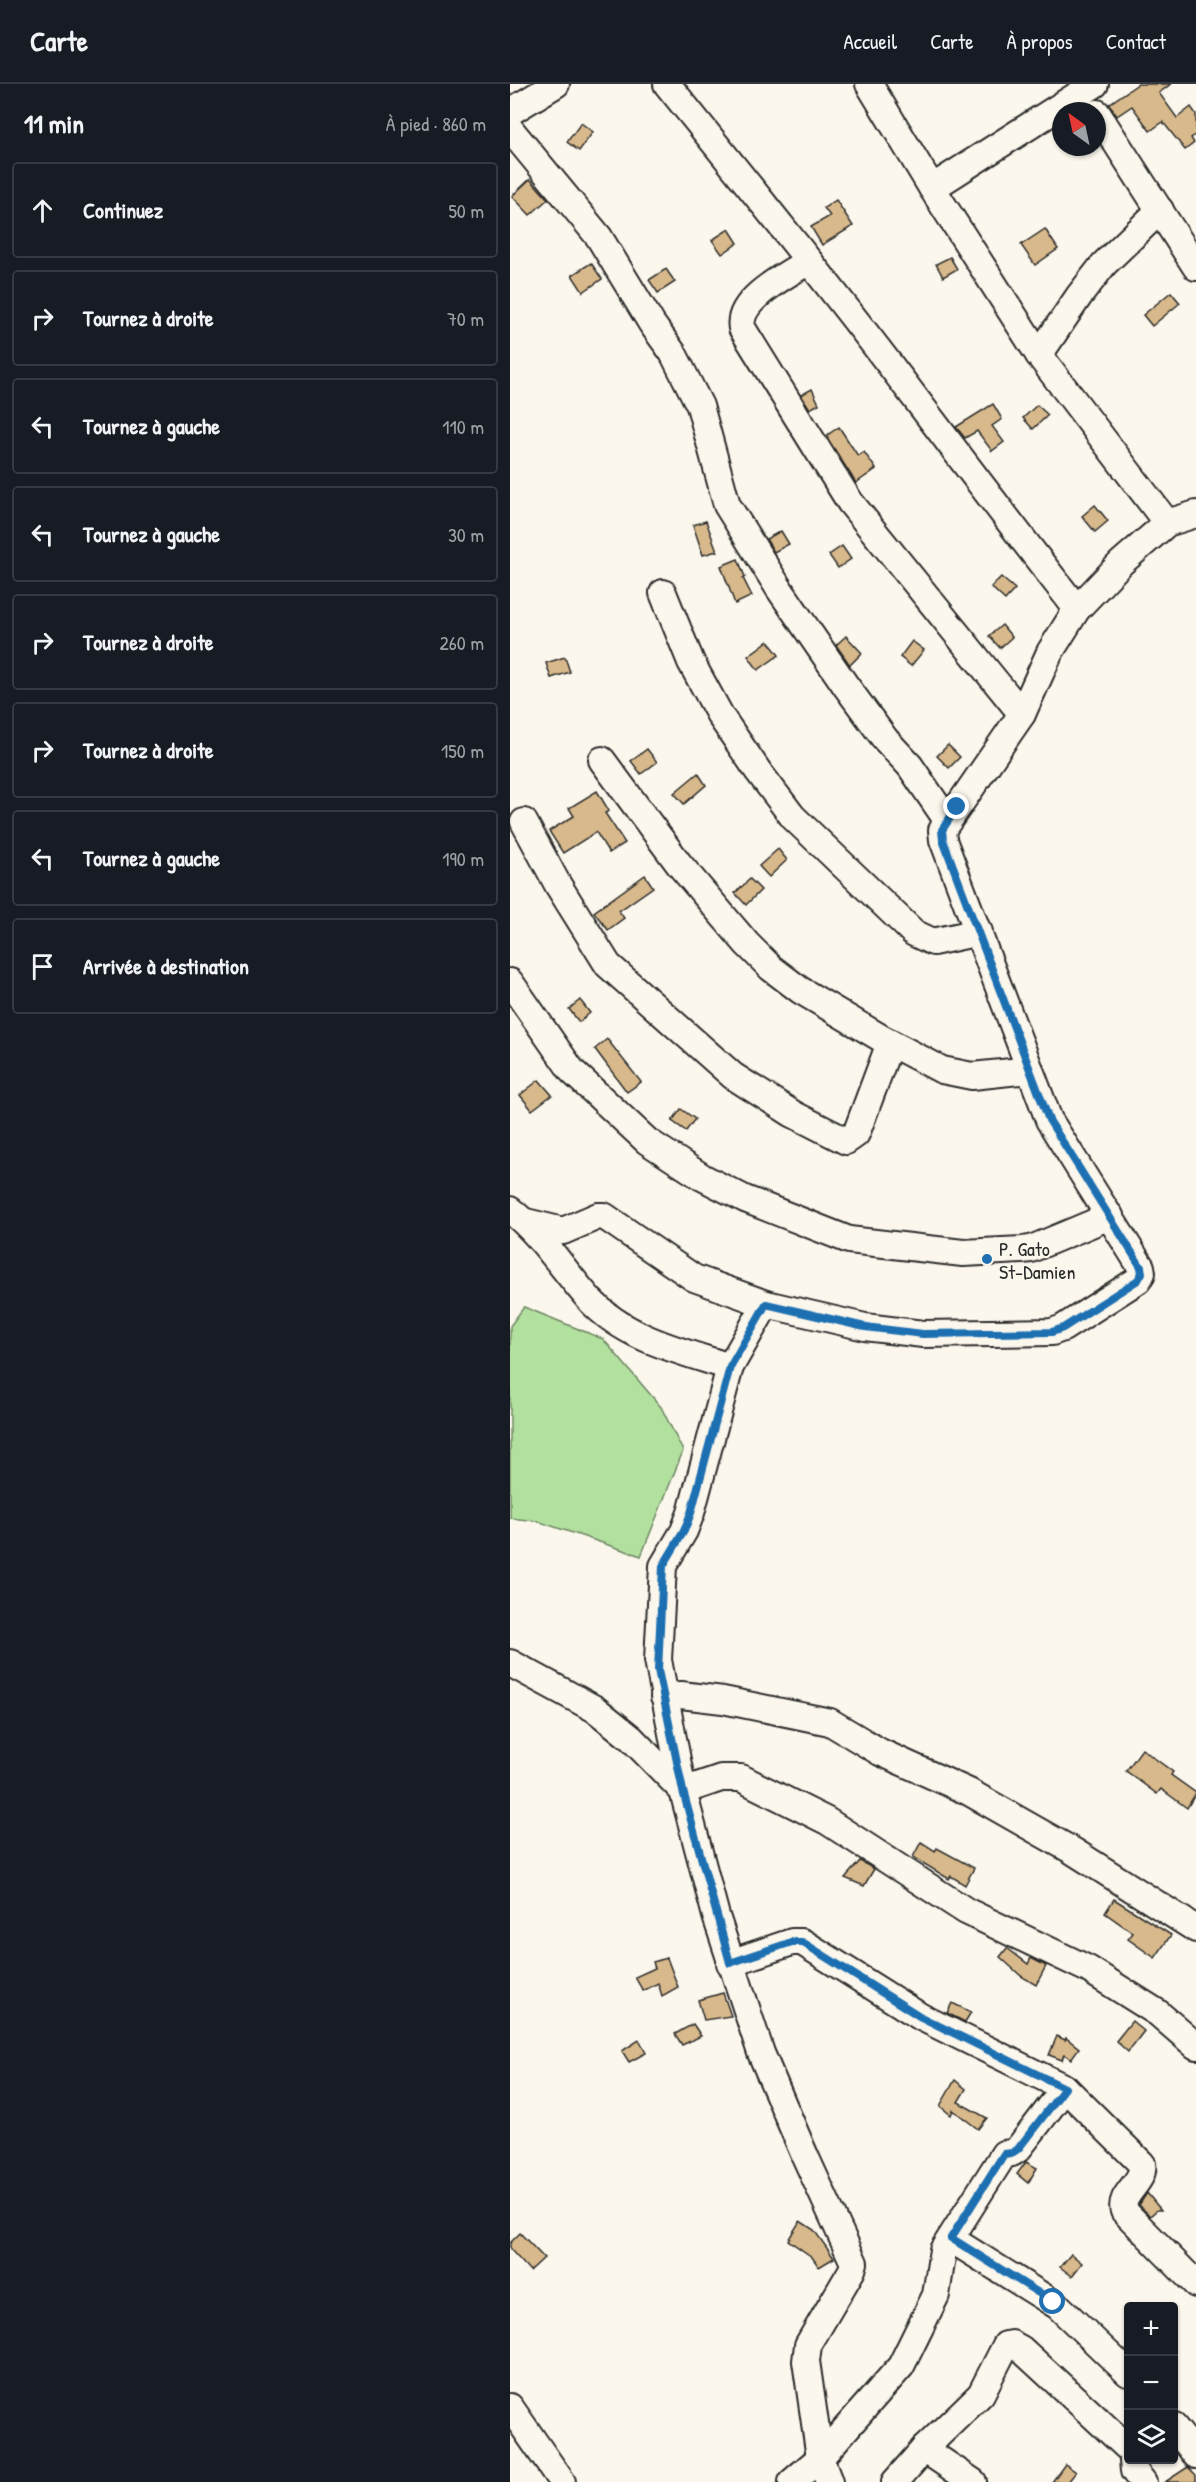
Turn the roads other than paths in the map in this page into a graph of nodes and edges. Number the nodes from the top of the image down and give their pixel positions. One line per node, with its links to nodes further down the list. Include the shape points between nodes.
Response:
1 (556, 84): 5 (street)
2 (667, 84): 9 (street)
3 (868, 84): 7 (street)
4 (1090, 97): 7 (street); 8 (street)
5 (510, 112)
6 (510, 129): 18 (street, via 599,237 673,353 700,406 727,505 780,590)
7 (932, 188): 11 (street)
8 (1160, 210): 10 (street); 11 (street, via 1104,264)
9 (809, 261): 15 (street); 16 (street, via 766,289 744,310 742,328 850,502)
10 (1196, 267)
11 (1039, 355): 13 (street)
12 (1196, 514): 13 (street)
13 (1167, 523): 15 (street, via 1121,562)
14 (663, 593): 20 (street, via 691,662 720,717 793,817 914,933 933,942)
15 (1077, 609): 16 (street, via 1050,652)
16 (1022, 714): 18 (street)
17 (602, 760): 22 (street, via 679,864 763,960 800,990)
18 (947, 820): 20 (street, via 943,840)
19 (524, 822): 22 (street, via 604,961 733,1076 793,1114 851,1139)
20 (979, 932): 23 (street)
21 (510, 982): 25 (street, via 563,1061 647,1141 702,1178 849,1240 963,1253 1022,1250)
22 (890, 1043): 23 (street, via 942,1070 972,1076)
23 (1030, 1070): 25 (street, via 1049,1120)
24 (518, 1216): 26 (street, via 563,1231 604,1216 694,1278); 27 (street, via 590,1300 636,1335)
25 (1110, 1216): 26 (street, via 1142,1273 1138,1280 1052,1332 923,1334 865,1327)
26 (766, 1304): 27 (street)
27 (730, 1367): 29 (street, via 691,1513 663,1566 658,1660)
28 (510, 1663): 30 (street, via 595,1709 631,1738)
29 (664, 1697): 30 (street); 31 (street, via 723,1700 830,1722 880,1752 969,1792 1073,1851)
30 (683, 1791): 32 (street); 33 (street, via 721,1778 741,1778 827,1821 966,1911 1088,1969 1158,2013)
31 (1196, 1929)
32 (730, 1963): 34 (street, via 802,1942 921,2017); 42 (street, via 761,2053 854,2263 808,2345 808,2386)
33 (1196, 2046)
34 (1065, 2088): 35 (street, via 1018,2149 1004,2154); 36 (street, via 1142,2164 1143,2172 1124,2202 1124,2211)
35 (951, 2238): 37 (street, via 1058,2306); 42 (street, via 940,2260 936,2295 901,2366)
36 (1196, 2284)
37 (1124, 2369)
38 (510, 2406): 44 (street)
39 (1178, 2433): 41 (street)
40 (924, 2449): 43 (street, via 981,2394 1006,2345 1012,2344); 47 (street); 48 (street)
41 (1196, 2455)
42 (819, 2458): 45 (street); 46 (street)
43 (1133, 2468)
44 (562, 2482)
45 (792, 2482)
46 (829, 2482)
47 (895, 2482)
48 (973, 2482)

